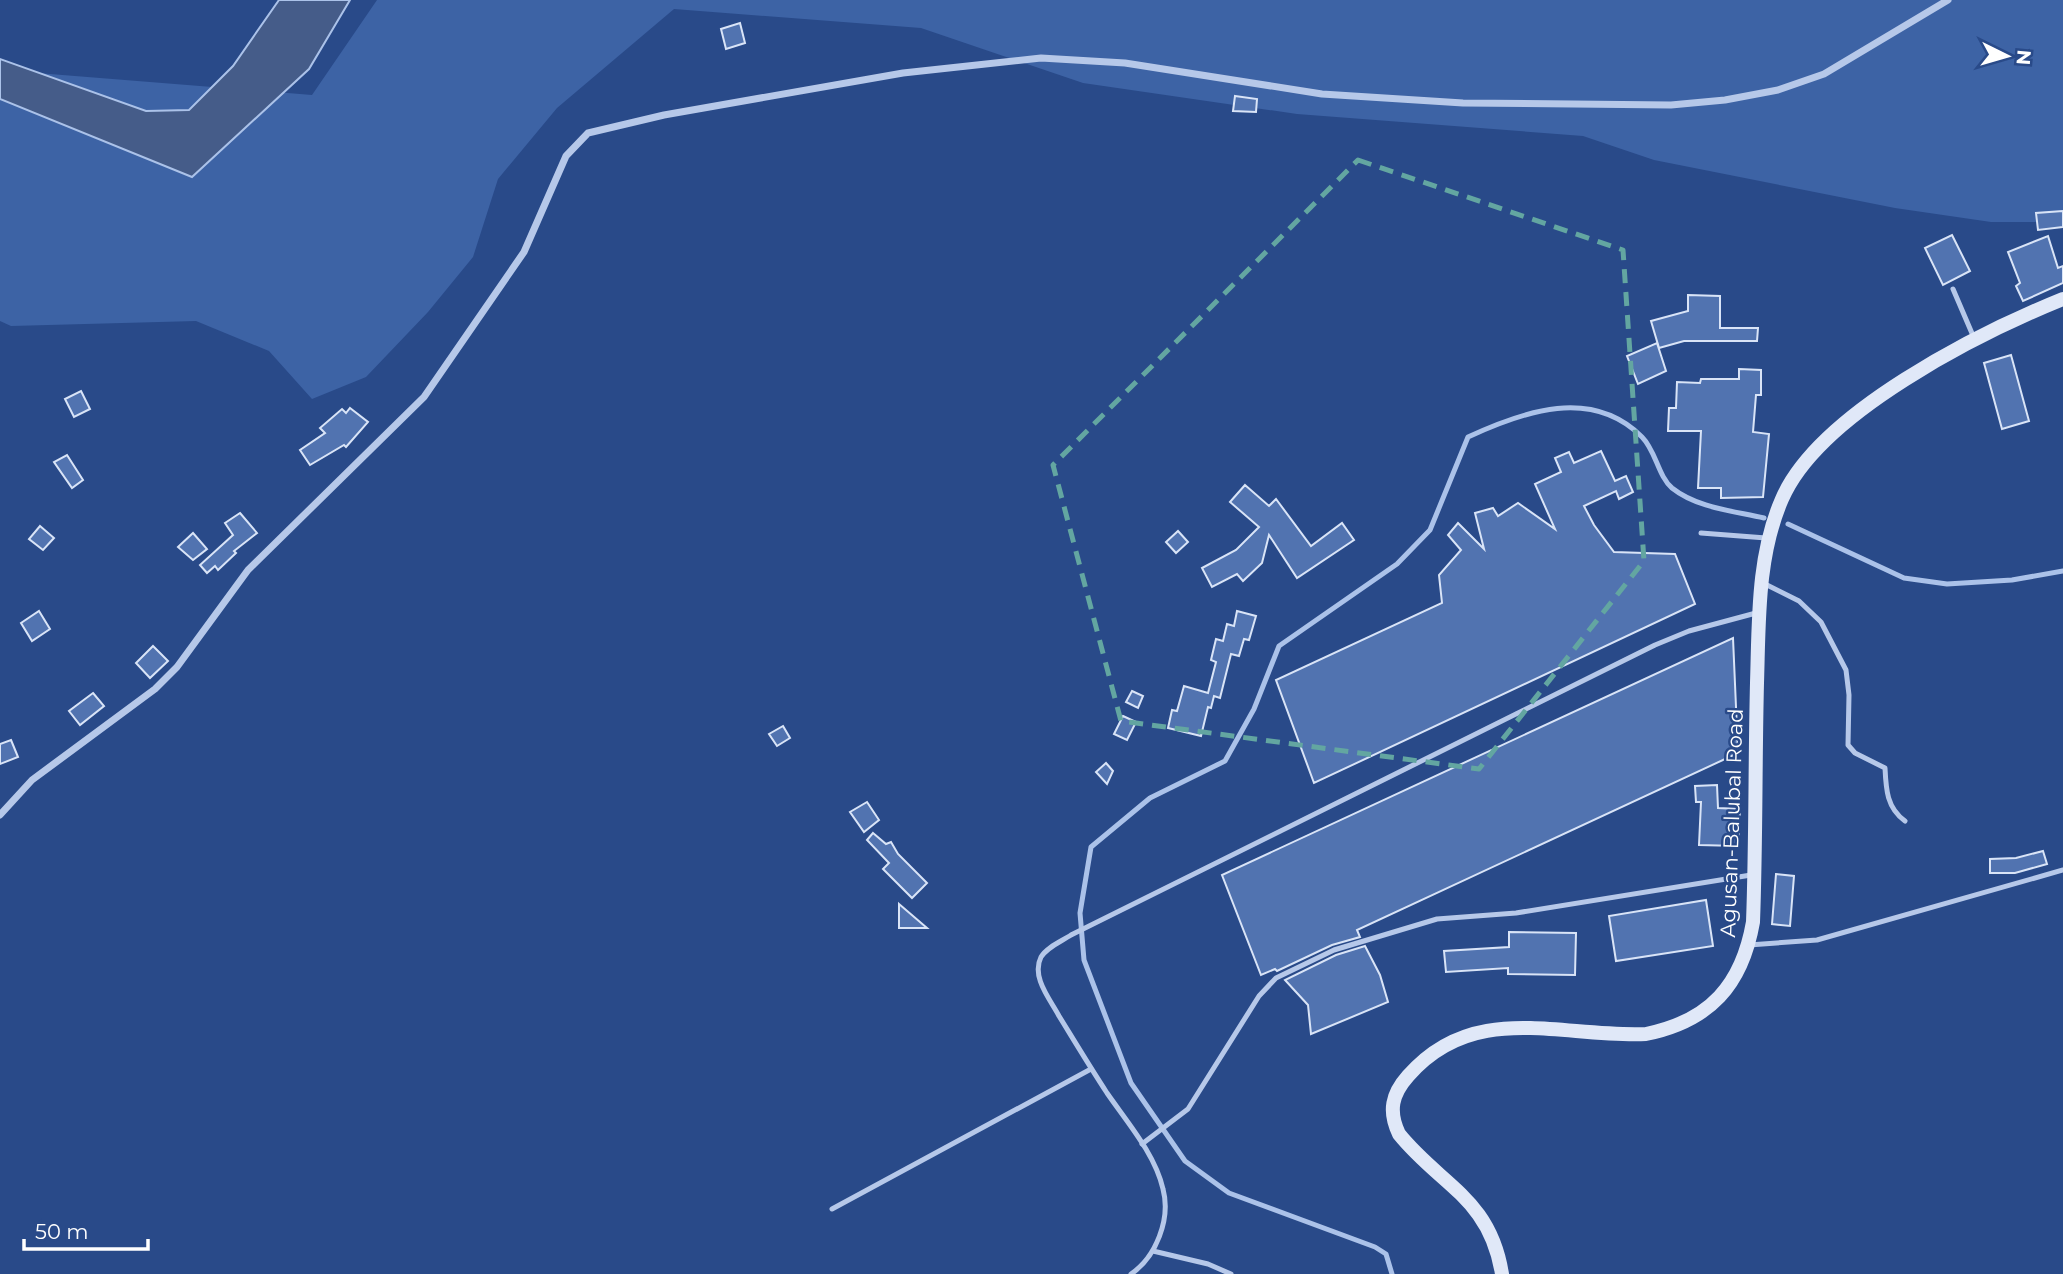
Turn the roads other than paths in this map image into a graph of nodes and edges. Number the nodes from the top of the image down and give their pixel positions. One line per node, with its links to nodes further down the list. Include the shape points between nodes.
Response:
1 (1948, 0): 9 (street, via 1824,74 1726,100 1594,106 1450,102 1322,94 1125,63 1041,58 904,74 664,115 588,133 566,156 524,252 424,397 248,570 177,667 155,689 32,780)
2 (1954, 289): 4 (lane)
3 (2063, 299): 4 (main road, Agusan-Balubal Road)
4 (1975, 341): 6 (main road, Agusan-Balubal Road, via 1880,396 1818,446 1782,498)
5 (1701, 533): 6 (lane)
6 (1769, 538): 7 (main road, Agusan-Balubal Road)
7 (1762, 582): 8 (main road, Agusan-Balubal Road); 10 (lane, via 1799,601 1821,622 1846,670 1848,745 1885,768 1892,812)
8 (1759, 612): 12 (main road, Agusan-Balubal Road); 14 (lane, via 1655,645 1047,950 1038,971 1044,990)
9 (0, 815)
10 (1905, 821)
11 (2063, 870): 13 (lane, via 1817,940)
12 (1755, 874): 13 (main road, Agusan-Balubal Road); 15 (lane, via 1516,913 1437,919 1334,950 1276,978 1259,996 1188,1108)
13 (1749, 945): 20 (main road, Agusan-Balubal Road, via 1733,983 1722,996 1697,1015 1662,1031 1622,1035 1528,1028 1483,1030 1440,1046 1405,1079 1394,1094 1392,1108 1399,1134 1474,1206)
14 (1091, 1069): 15 (lane); 16 (lane)
15 (1142, 1144): 17 (lane, via 1163,1189 1163,1222)
16 (832, 1209)
17 (1153, 1251): 18 (lane); 19 (lane)
18 (1131, 1274)
19 (1231, 1274)
20 (1502, 1274)

